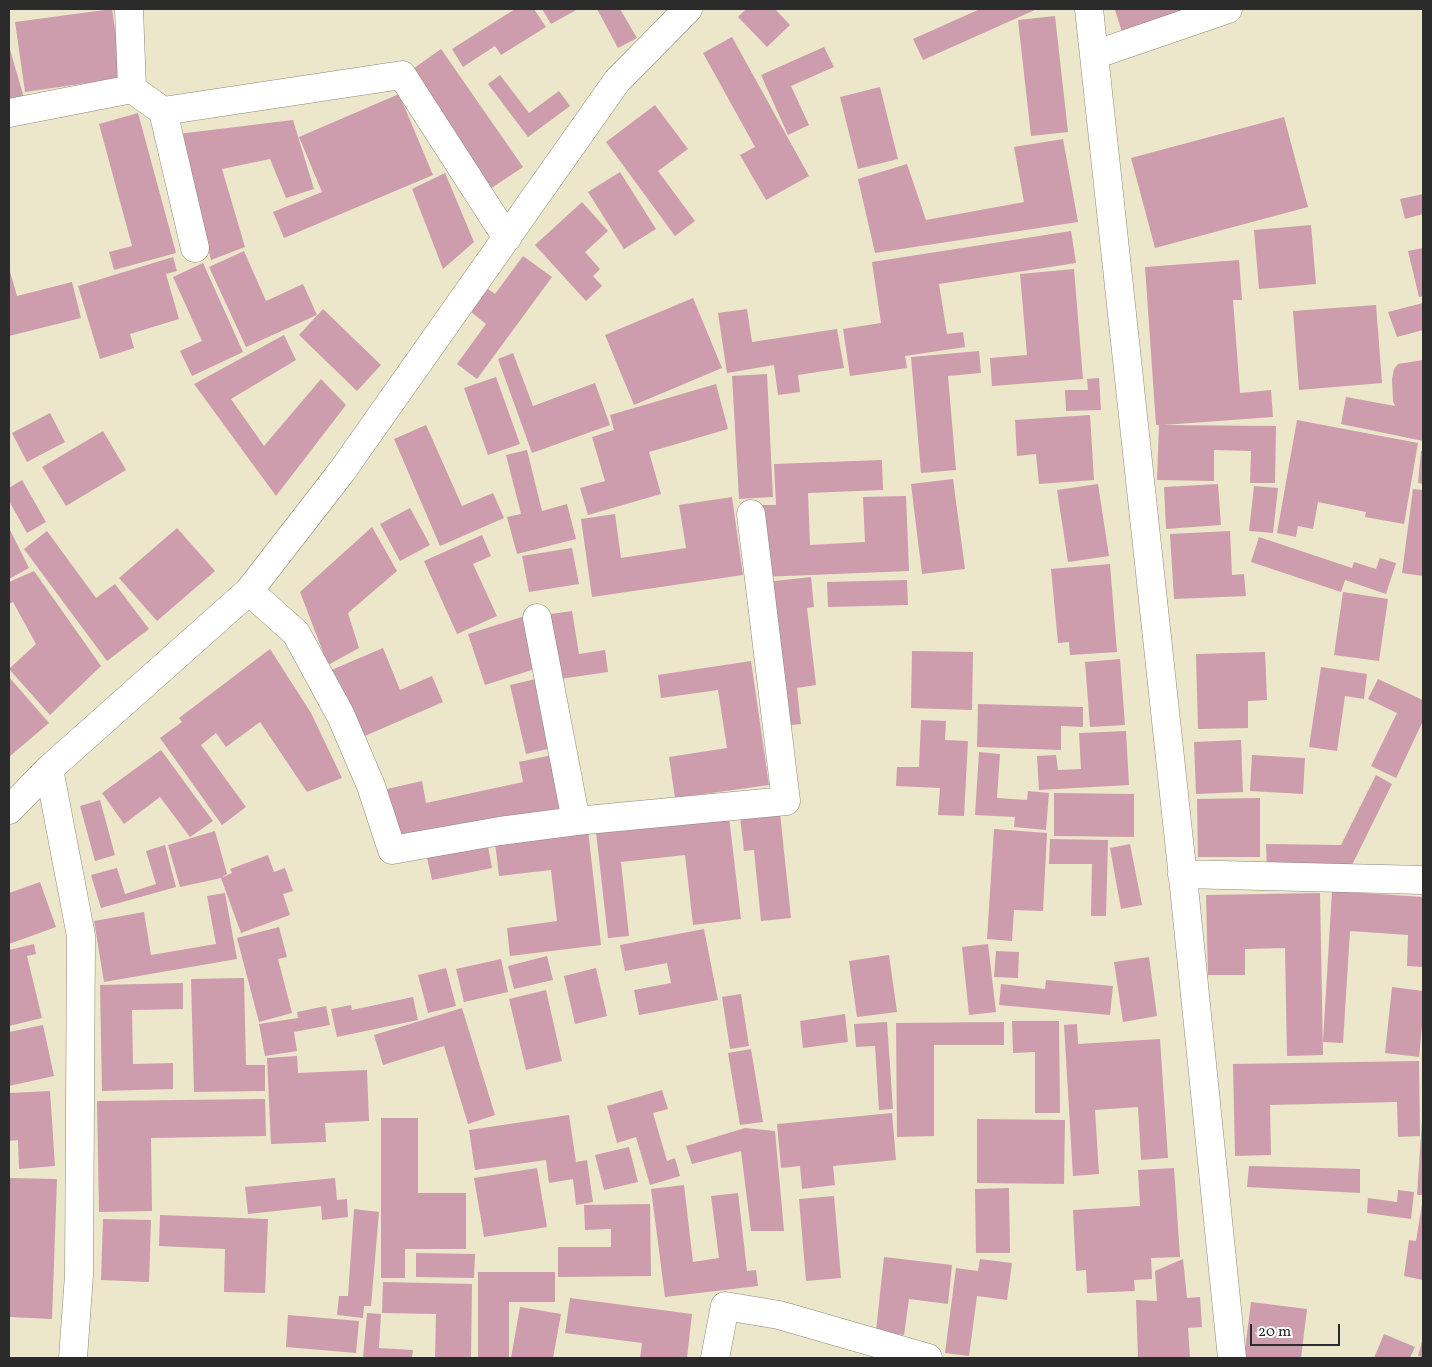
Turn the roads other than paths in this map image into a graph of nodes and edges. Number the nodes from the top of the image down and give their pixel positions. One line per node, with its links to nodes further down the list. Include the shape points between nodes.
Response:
1 (129, 9): 6 (street)
2 (688, 9): 9 (street, via 617,81)
3 (1089, 9): 5 (street)
4 (1228, 9): 5 (street)
5 (1094, 55): 17 (street)
6 (132, 89): 7 (street); 8 (street)
7 (163, 111): 9 (street, via 402,75); 10 (street)
8 (9, 113)
9 (507, 238): 12 (street, via 342,471)
10 (196, 248)
11 (751, 514): 16 (street, via 786,801)
12 (249, 591): 14 (street); 16 (street, via 296,633 342,716 371,786 392,850)
13 (536, 618): 16 (street)
14 (50, 769): 15 (street); 19 (street, via 81,936 78,1275)
15 (9, 810)
16 (576, 821)
17 (1182, 874): 18 (street); 22 (street)
18 (1423, 880)
19 (73, 1358)
20 (715, 1358): 21 (street, via 725,1306 779,1315)
21 (928, 1358)
22 (1232, 1358)

